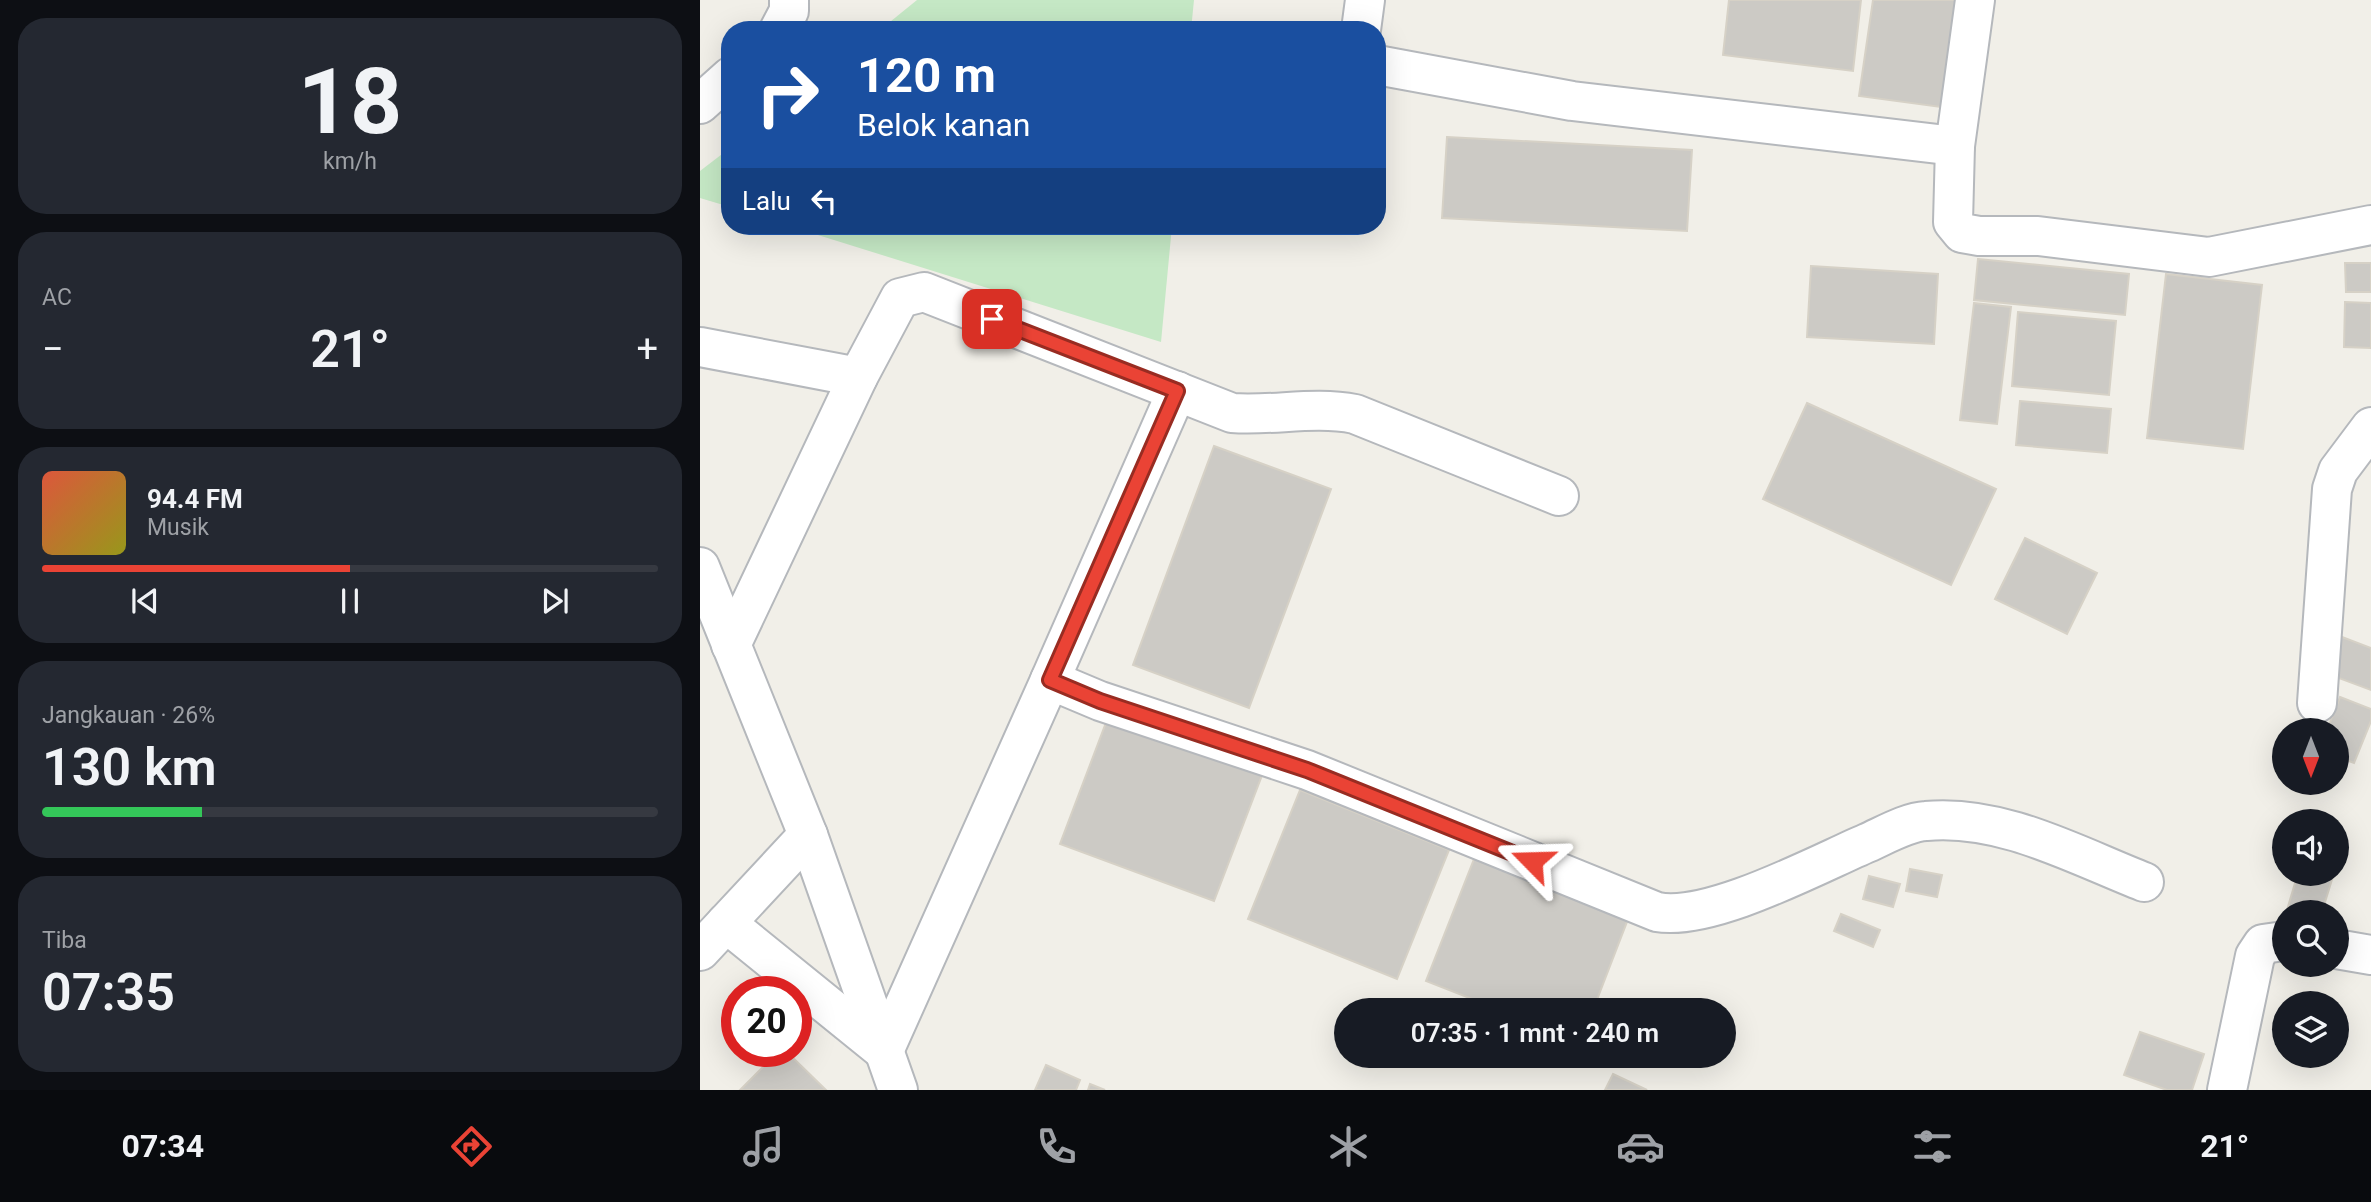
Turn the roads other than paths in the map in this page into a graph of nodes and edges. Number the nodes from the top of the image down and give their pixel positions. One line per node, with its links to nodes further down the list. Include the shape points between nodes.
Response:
1 (789, 0): 4 (street)
2 (1365, 0): 5 (street)
3 (1975, 0): 9 (street)
4 (784, 21)
5 (1362, 21)
6 (1386, 67): 9 (street, via 1572,101)
7 (721, 85): 8 (street)
8 (700, 104)
9 (1955, 146): 10 (street, via 1953,222 1962,233 2038,236 2209,257)
10 (2371, 225)
11 (700, 347): 12 (street)
12 (858, 377): 13 (street, via 900,298 924,292); 17 (street)
13 (1177, 391): 15 (street, via 1232,413 1330,409 1355,414); 18 (street)
14 (2371, 427): 19 (street, via 2338,471 2332,489)
15 (1559, 496)
16 (700, 567): 17 (street)
17 (731, 645): 20 (street)
18 (1050, 680): 21 (street, via 1307,770 1673,915 1754,892 1923,821 1960,820 2011,830); 27 (street)
19 (2317, 703)
20 (808, 835): 22 (street); 27 (street)
21 (2144, 882)
22 (726, 923): 24 (street); 27 (street)
23 (2272, 943): 29 (street, via 2263,944 2255,956)
24 (700, 951)
25 (2349, 951): 26 (street)
26 (2371, 955)
27 (884, 1051): 28 (street)
28 (898, 1090)
29 (2227, 1090)

